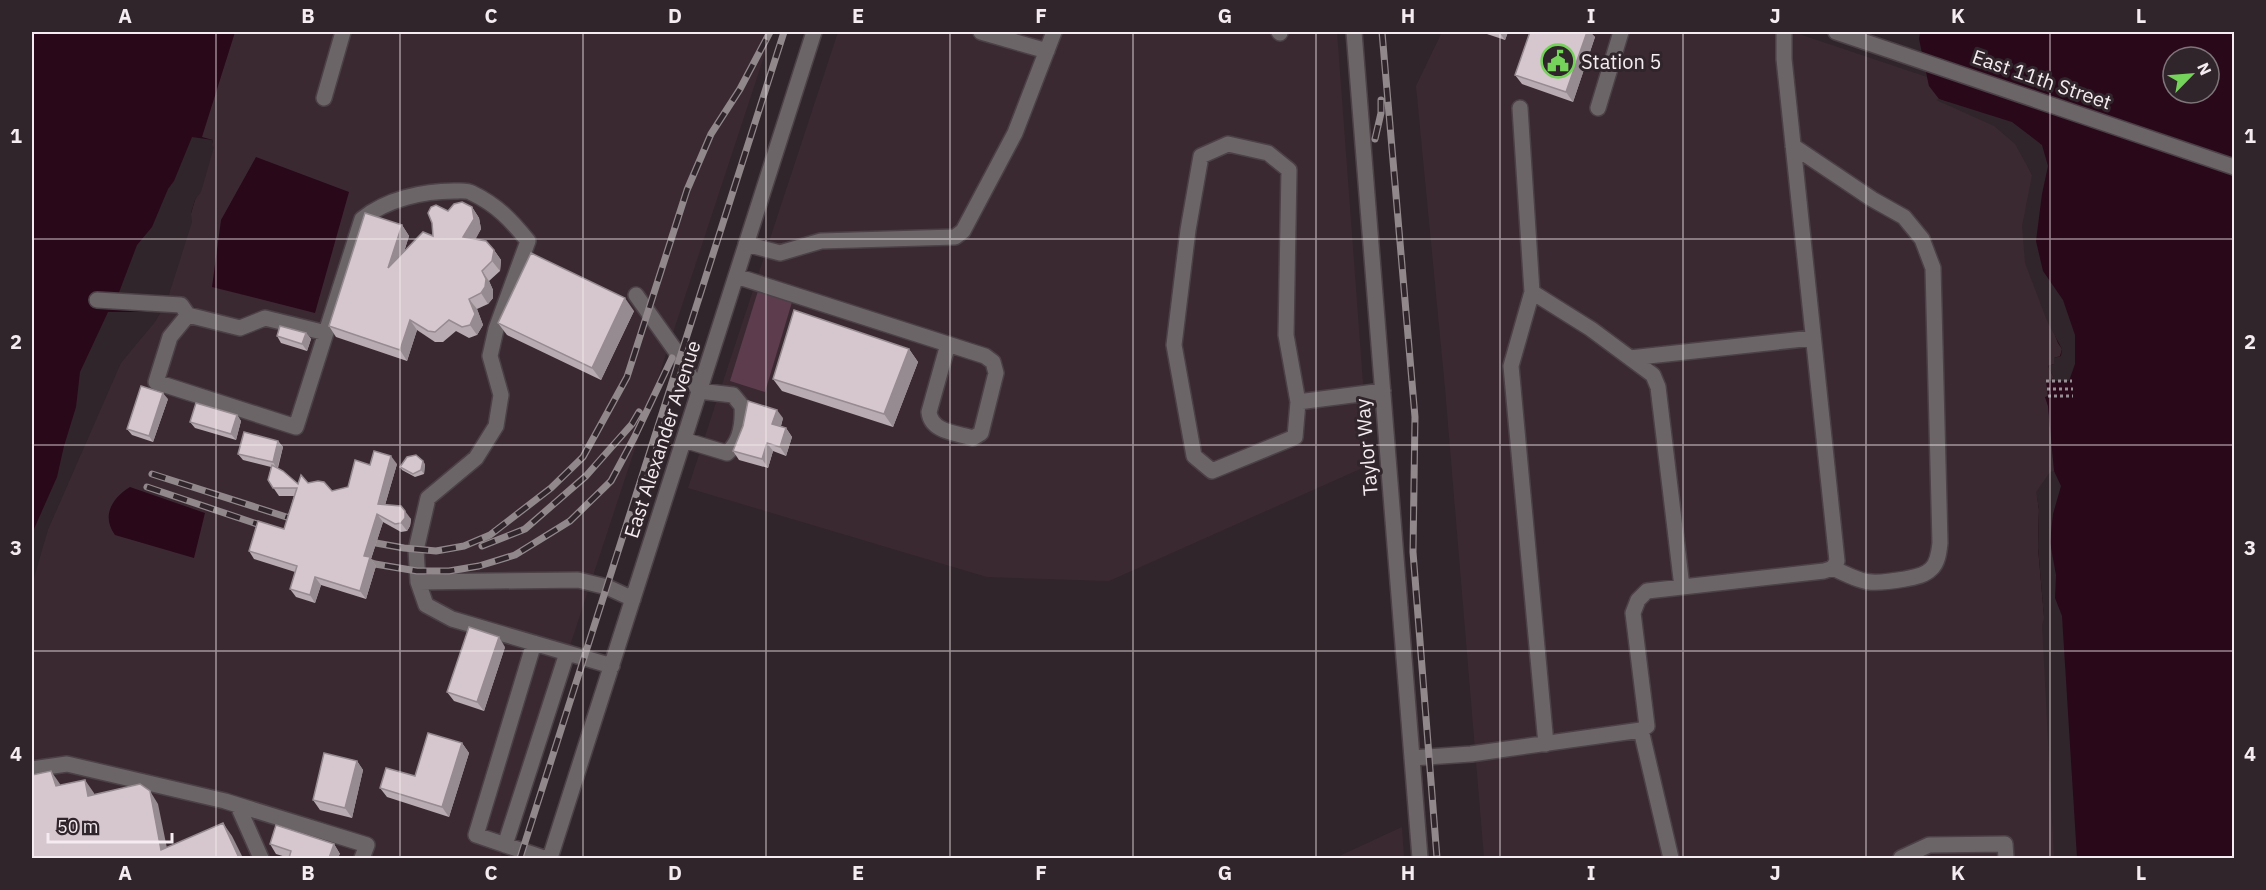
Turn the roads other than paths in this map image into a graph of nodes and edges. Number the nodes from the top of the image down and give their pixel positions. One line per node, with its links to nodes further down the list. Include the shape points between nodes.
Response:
1 (343, 32): 10 (street)
2 (814, 32): 15 (street, East Alexander Avenue)
3 (981, 32): 9 (street)
4 (1054, 32): 9 (street)
5 (1354, 32): 26 (street, Taylor Way)
6 (1621, 32): 12 (street)
7 (1784, 32): 13 (street)
8 (1836, 32): 14 (street, East 11th Street)
9 (1047, 51): 15 (street, via 1015,133 963,231 955,237 821,241 780,253)
10 (324, 98)
11 (1520, 108): 17 (street)
12 (1598, 108)
13 (1793, 146): 22 (street); 29 (street, via 1904,217 1922,238 1933,268 1938,559 1931,570 1920,576 1876,584)
14 (2235, 166)
15 (746, 244): 16 (street, East Alexander Avenue)
16 (736, 276): 23 (street); 25 (street, East Alexander Avenue)
17 (1532, 292): 24 (street); 37 (street, via 1511,366)
18 (636, 295): 25 (street)
19 (97, 300): 20 (street, via 181,305)
20 (188, 315): 21 (street, via 240,328 265,318); 21 (street, via 170,336 156,382 296,427)
21 (326, 333): 30 (street, via 362,219 374,210 435,191 470,191 506,213 528,241 490,356 501,395 496,426 476,458 428,498 416,550)
22 (1813, 338): 24 (street); 29 (street, via 1837,561)
23 (948, 344): 23 (street, via 985,356 993,362 996,373 981,433 973,438 937,428 930,421 929,412)
24 (1630, 358): 31 (street, via 1653,375 1658,387)
25 (699, 391): 28 (street, East Alexander Avenue); 28 (street, via 733,395 742,406 736,446 727,453)
26 (1383, 391): 27 (street); 38 (street, Taylor Way)
27 (1298, 402): 27 (street, via 1286,335 1289,170 1268,153 1228,144 1201,156 1174,345 1194,456 1212,471 1295,437)
28 (684, 440): 32 (street, East Alexander Avenue)
29 (1833, 568): 31 (street)
30 (418, 582): 32 (street, via 578,580 607,586); 33 (street, via 426,605 452,619)
31 (1682, 587): 36 (street, via 1647,591 1633,613 1647,726)
32 (633, 599): 35 (street, East Alexander Avenue)
33 (534, 643): 34 (street); 41 (street, via 476,835)
34 (567, 653): 35 (street); 41 (street)
35 (612, 666): 46 (street, East Alexander Avenue)
36 (1641, 730): 37 (street); 48 (street)
37 (1546, 744): 38 (street)
38 (1412, 758): 47 (street, Taylor Way)
39 (32, 769): 40 (street, via 67,764)
40 (238, 806): 43 (street); 44 (street, via 367,845)
41 (505, 845): 45 (street)
42 (1930, 852): 49 (street); 50 (street, via 2005,844)
43 (261, 858)
44 (362, 858)
45 (544, 858)
46 (550, 858)
47 (1420, 858)
48 (1671, 858)
49 (1901, 858)
50 (2006, 858)

